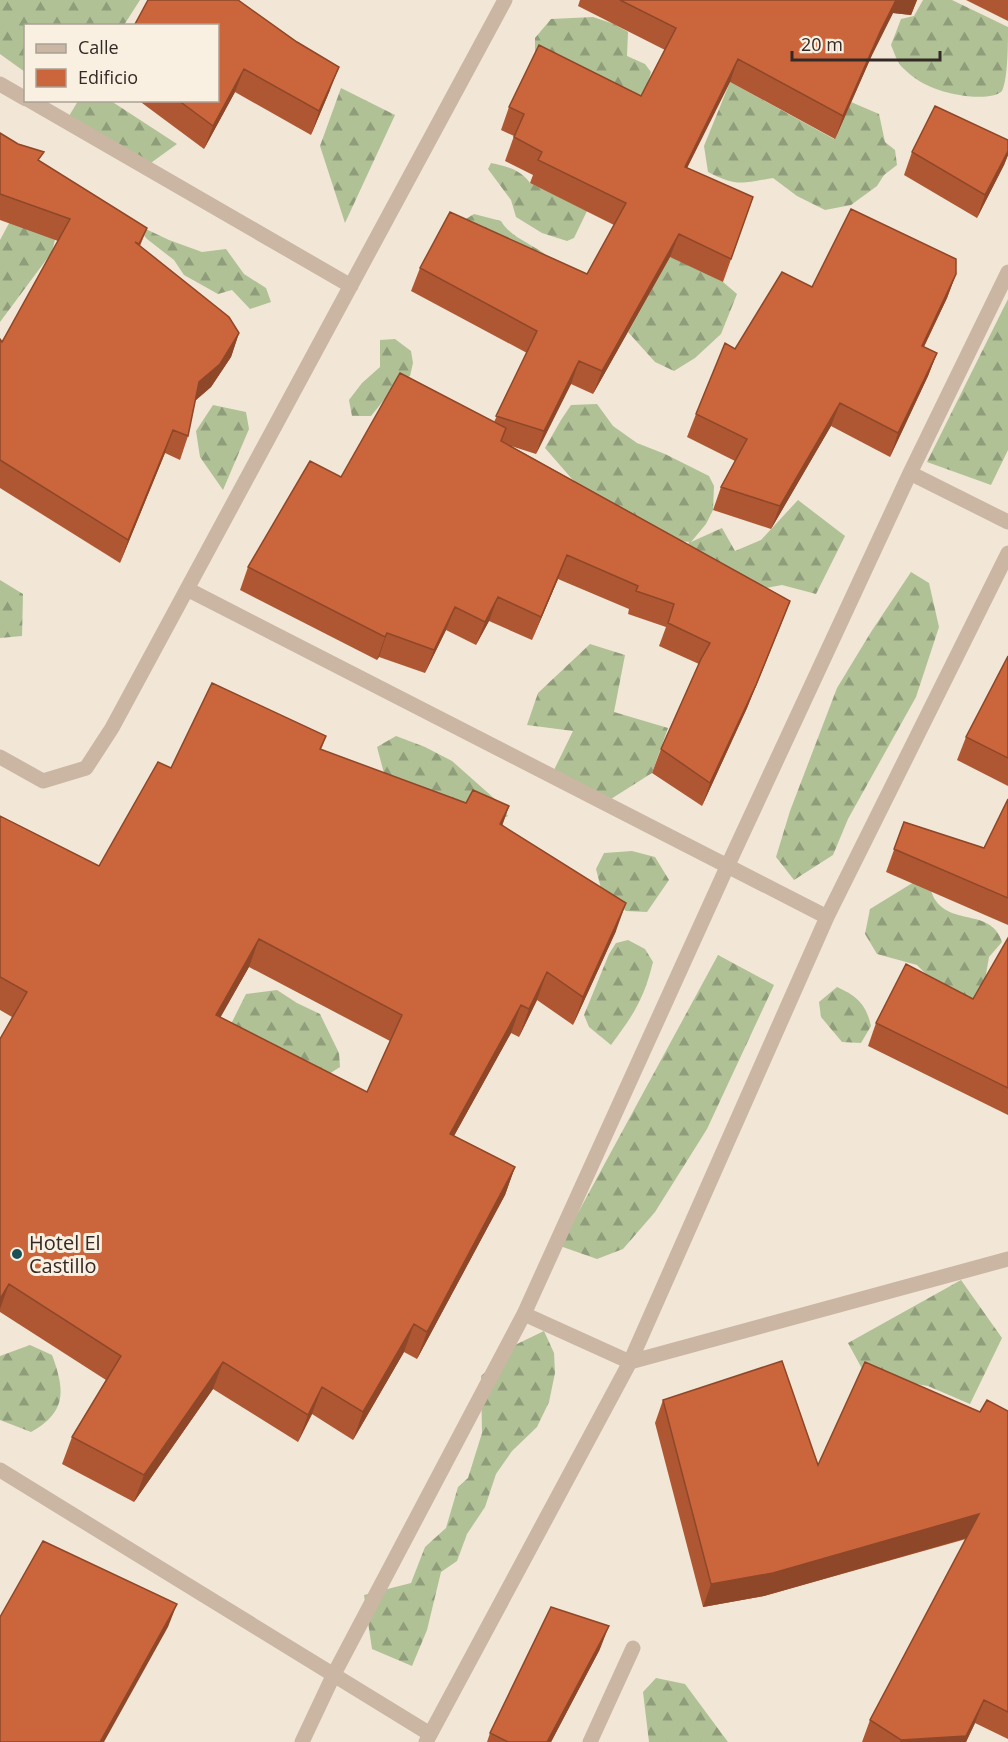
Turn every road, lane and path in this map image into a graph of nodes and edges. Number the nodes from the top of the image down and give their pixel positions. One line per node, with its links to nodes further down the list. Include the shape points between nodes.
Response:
1 (506, 0): 6 (street)
2 (0, 84): 3 (street)
3 (24, 98)
4 (30, 102): 6 (street)
5 (1008, 272): 7 (street)
6 (351, 286): 10 (street)
7 (910, 473): 8 (street); 12 (street)
8 (1008, 522)
9 (1008, 552): 13 (street)
10 (187, 589): 11 (street, via 86,768 43,781); 12 (street)
11 (0, 757)
12 (727, 867): 13 (street); 15 (street)
13 (827, 917): 16 (street)
14 (1008, 1259): 16 (street)
15 (524, 1314): 16 (street); 19 (street)
16 (630, 1362): 20 (street)
17 (0, 1470): 19 (street)
18 (633, 1648): 22 (street)
19 (334, 1674): 20 (street); 21 (street)
20 (428, 1738)
21 (302, 1742)
22 (590, 1742)

